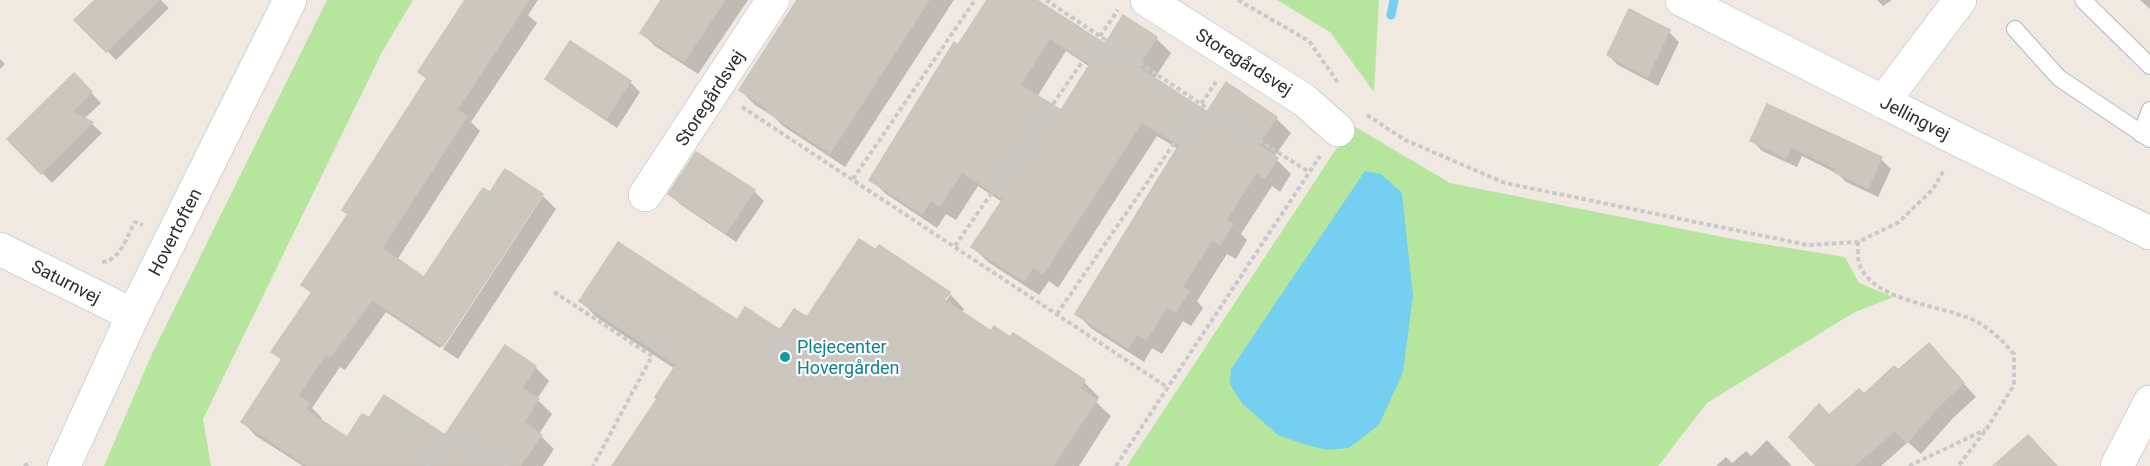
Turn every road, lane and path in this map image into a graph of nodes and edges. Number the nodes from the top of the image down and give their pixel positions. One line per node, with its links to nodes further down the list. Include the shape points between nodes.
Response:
1 (290, 0): 26 (street, Hovertoften)
2 (773, 0): 15 (street, Storegårdsvej)
3 (975, 0): 23 (path)
4 (1046, 0): 11 (path)
5 (1238, 0): 14 (path, via 1309,41)
6 (1682, 0): 16 (street, Jellingvej)
7 (1960, 0): 16 (street)
8 (2083, 0): 13 (lane)
9 (1132, 4): 11 (path); 12 (street, Storegårdsvej)
10 (2015, 29): 20 (lane, via 2060,78)
11 (1100, 35): 17 (path); 28 (path)
12 (1233, 56): 17 (path); 19 (street, Storegårdsvej, via 1304,100)
13 (2150, 66)
14 (1341, 88)
15 (715, 90): 23 (path); 24 (street, Storegårdsvej)
16 (1883, 102): 21 (street, Jellingvej)
17 (1201, 104): 22 (path); 32 (path)
18 (2150, 110): 20 (lane)
19 (1338, 130): 22 (path); 27 (path, via 1354,106 1405,140 1505,183 1808,245)
20 (2146, 136)
21 (1961, 141): 25 (street, Jellingvej); 27 (path, via 1933,189 1899,222)
22 (1309, 172): 34 (path)
23 (853, 179): 28 (path)
24 (645, 195)
25 (2150, 232)
26 (171, 239): 30 (path, via 135,222 118,253 108,262); 33 (street, Hovertoften)
27 (1858, 242): 36 (path, via 1860,265 1874,283 1894,295 1971,319 1993,331 2014,354 2014,385)
28 (955, 246): 32 (path)
29 (0, 249): 33 (street, Saturnvej)
30 (99, 263)
31 (554, 292): 40 (path, via 652,356)
32 (1057, 314): 34 (path)
33 (133, 315): 37 (street, Hovertoften)
34 (1167, 387): 41 (path)
35 (2150, 402): 44 (street)
36 (1986, 430): 42 (path); 43 (path)
37 (64, 466)
38 (427, 466): 39 (path, via 450,432)
39 (507, 466)
40 (593, 466)
41 (1116, 466)
42 (1909, 466)
43 (1958, 466)
44 (2117, 466)

